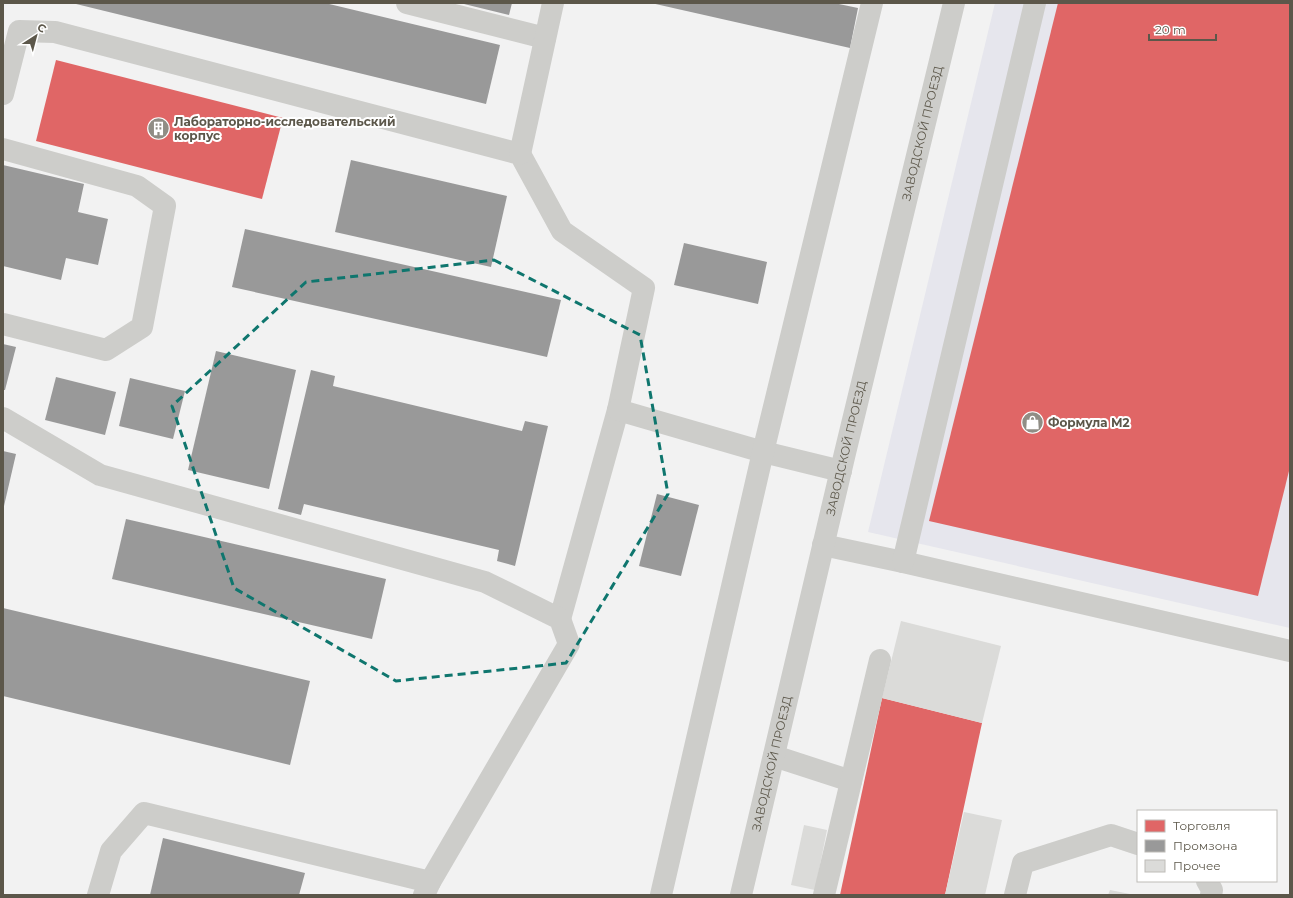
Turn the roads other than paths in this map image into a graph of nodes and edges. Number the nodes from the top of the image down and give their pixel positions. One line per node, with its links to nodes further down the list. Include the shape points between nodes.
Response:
1 (406, 3): 6 (street)
2 (553, 3): 6 (street)
3 (872, 3): 13 (street)
4 (954, 3): 14 (street, ЗАВОДСКОЙ ПРОЕЗД)
5 (1035, 3): 16 (street)
6 (545, 38): 9 (street)
7 (3, 94): 9 (street, via 19,31 55,32)
8 (3, 149): 10 (street, via 137,186 164,206 142,327 106,350)
9 (520, 154): 11 (street, via 562,231 644,288)
10 (3, 324)
11 (618, 410): 13 (street); 17 (street)
12 (3, 418): 17 (street, via 100,475 485,582)
13 (763, 452): 14 (street); 26 (street)
14 (841, 471): 15 (street, ЗАВОДСКОЙ ПРОЕЗД)
15 (823, 545): 16 (street); 20 (street, ЗАВОДСКОЙ ПРОЕЗД)
16 (902, 562): 18 (street)
17 (560, 619): 24 (street, via 569,644)
18 (1290, 651)
19 (880, 660): 21 (street)
20 (774, 756): 21 (street); 27 (street, ЗАВОДСКОЙ ПРОЕЗД)
21 (852, 780): 28 (street)
22 (1137, 844): 29 (street, via 1111,835 1023,863)
23 (1208, 882): 30 (street, via 1212,890)
24 (427, 889): 25 (street, via 144,813 110,851)
25 (98, 895)
26 (661, 895)
27 (741, 895)
28 (824, 895)
29 (1015, 895)
30 (1211, 895)

